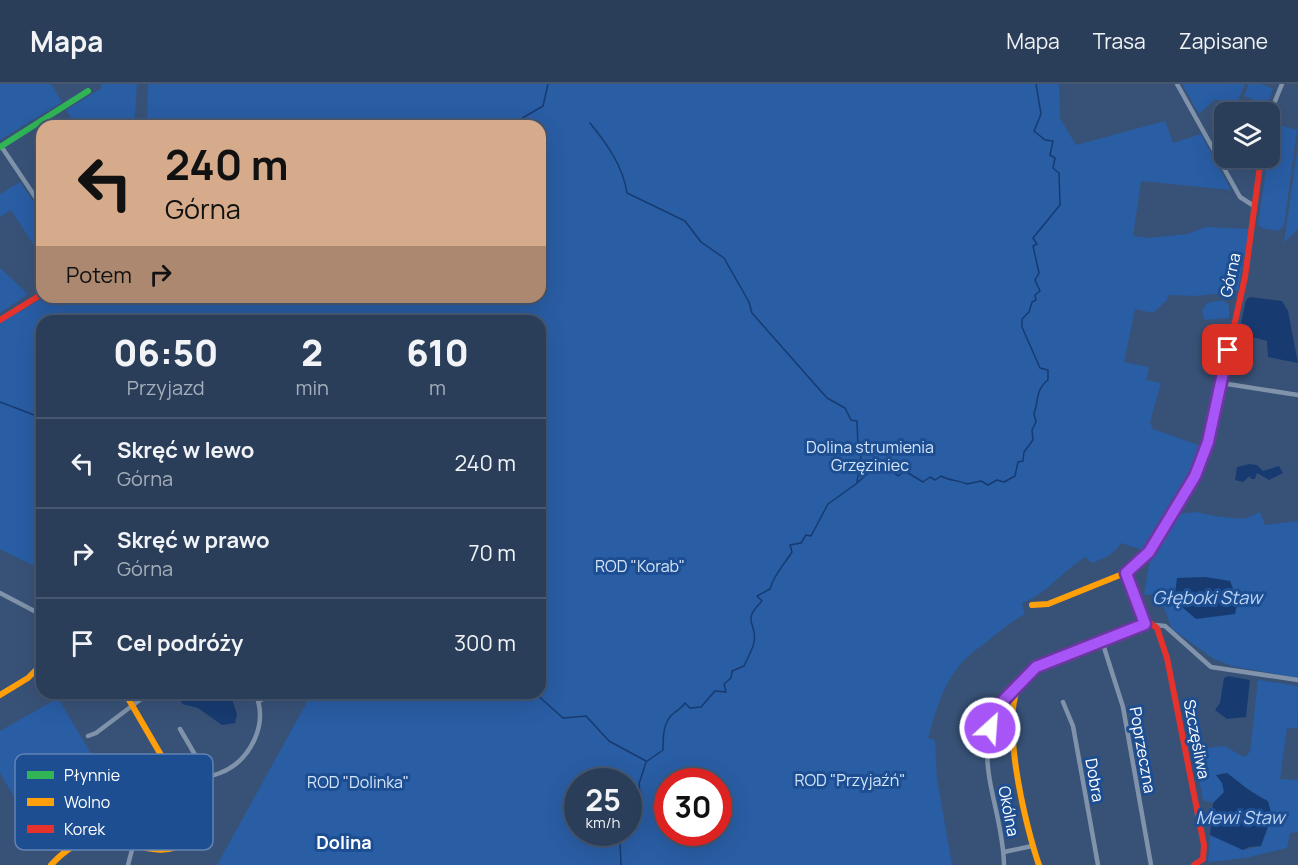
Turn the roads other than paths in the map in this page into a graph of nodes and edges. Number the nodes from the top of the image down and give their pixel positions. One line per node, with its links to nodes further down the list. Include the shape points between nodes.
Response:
1 (1177, 84): 10 (street, via 1240,197)
2 (1282, 84): 4 (street)
3 (88, 91): 5 (street)
4 (1275, 102)
5 (43, 120)
6 (36, 124): 7 (street)
7 (1, 147): 9 (street)
8 (1260, 168): 10 (street, Górna)
9 (36, 198)
10 (1254, 206): 13 (street, Górna, via 1247,264)
11 (36, 298): 12 (street)
12 (0, 320)
13 (1221, 383): 14 (street); 15 (street, Górna, via 1206,450 1195,476 1149,552)
14 (1298, 395)
15 (1126, 573): 17 (street, Górna, via 1048,604); 19 (street)
16 (0, 592): 18 (street)
17 (1032, 605)
18 (36, 612)
19 (1145, 624): 20 (street); 21 (street, Okólna)
20 (1155, 625): 23 (street, via 1165,626 1210,667); 49 (street, Szczęśliwa, via 1167,658 1204,845 1203,859)
21 (1102, 641): 24 (street, Okólna, via 1040,665); 48 (street, Poprzeczna, via 1121,695)
22 (36, 670): 25 (street)
23 (1298, 680)
24 (1018, 684): 37 (street, Okólna, via 1011,703 1010,724); 42 (street, Okólna, via 996,713 986,747)
25 (0, 695)
26 (129, 699): 31 (street)
27 (142, 699): 31 (street)
28 (263, 699): 29 (street)
29 (259, 701): 36 (street, via 260,728 247,750 229,769)
30 (1063, 702): 47 (street, Dobra, via 1073,726)
31 (134, 706): 33 (street); 34 (street)
32 (180, 729): 35 (street)
33 (88, 736)
34 (161, 754)
35 (195, 754)
36 (213, 775)
37 (1032, 846): 42 (street, Okólna); 46 (street, Okólna)
38 (68, 850): 43 (street)
39 (132, 850): 44 (street)
40 (156, 850): 41 (street)
41 (174, 850)
42 (1004, 852): 45 (street)
43 (51, 865)
44 (128, 865)
45 (1004, 865)
46 (1039, 865)
47 (1098, 865)
48 (1152, 865)
49 (1194, 865)

